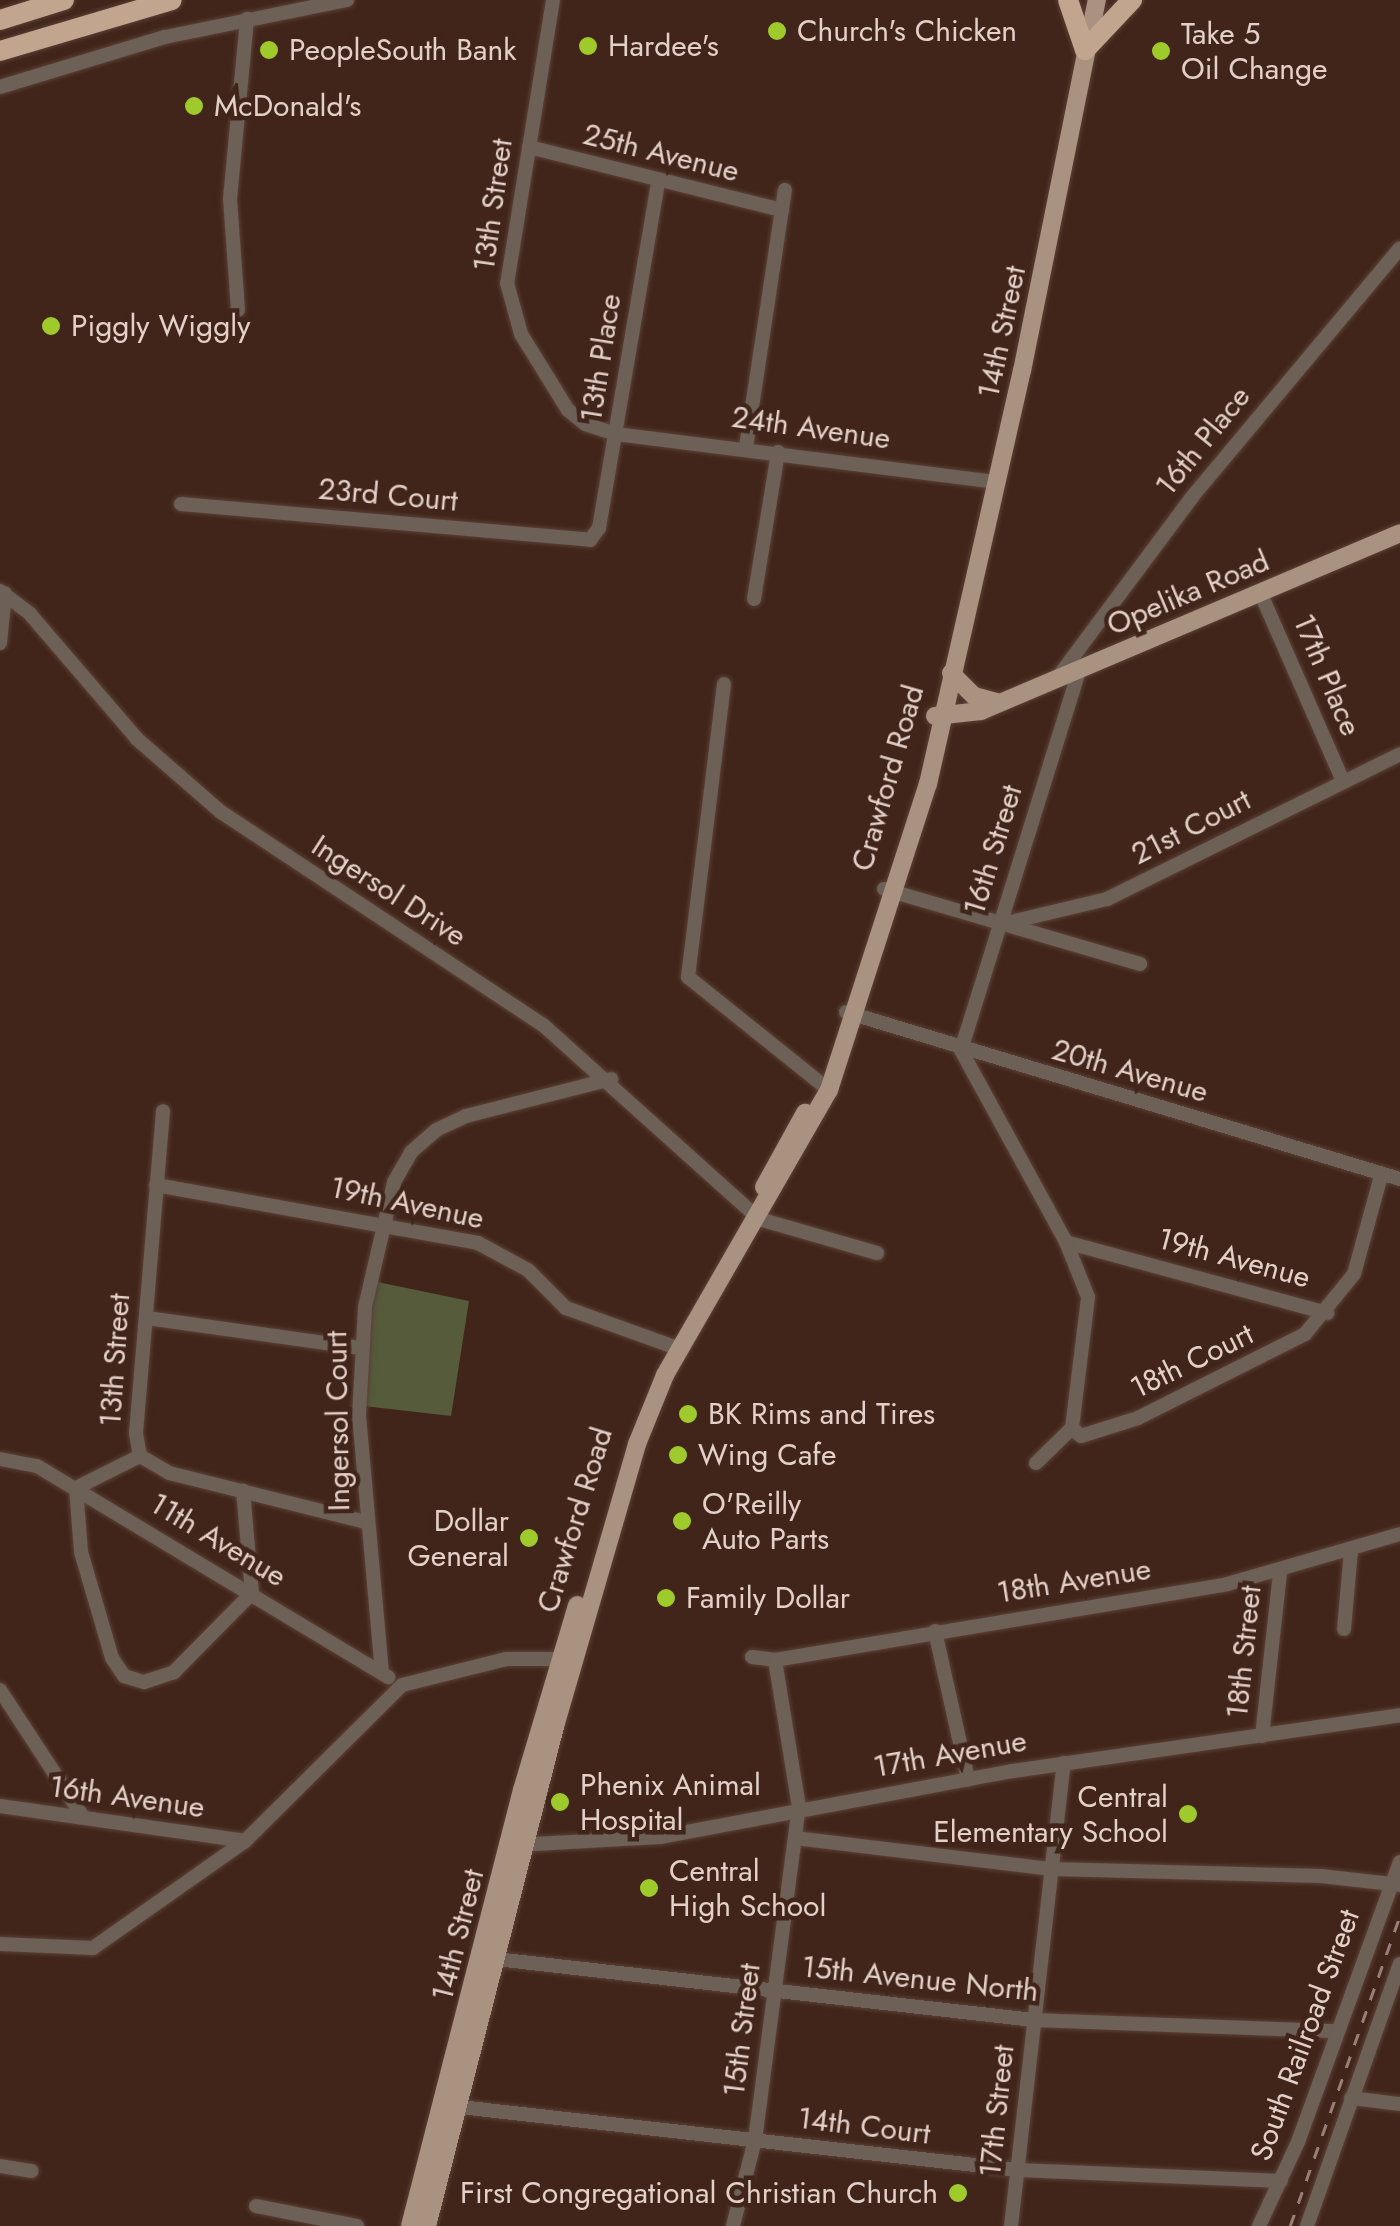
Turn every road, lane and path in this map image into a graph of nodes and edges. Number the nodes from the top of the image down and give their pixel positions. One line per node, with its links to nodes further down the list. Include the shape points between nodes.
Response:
1 (64, 0): 9 (highway)
2 (172, 0): 11 (highway)
3 (346, 0): 8 (street)
4 (553, 0): 13 (street, 13th Street)
5 (1068, 0): 10 (highway)
6 (1096, 0): 10 (main road, 14th Street)
7 (1132, 0): 10 (highway)
8 (247, 19): 12 (street); 18 (street, via 230,200)
9 (0, 20)
10 (1085, 50): 22 (main road, 14th Street)
11 (0, 51)
12 (0, 87)
13 (528, 147): 14 (street, 25th Avenue); 19 (street, 13th Street, via 510,304 568,410)
14 (658, 182): 16 (street, 25th Avenue); 19 (street, 13th Place)
15 (785, 190): 16 (street)
16 (782, 210): 20 (street)
17 (1400, 248): 32 (street, 16th Place, via 1192,497)
18 (238, 310)
19 (616, 434): 20 (street, 24th Avenue); 25 (street, 13th Place, via 600,528)
20 (746, 447): 21 (street, 24th Avenue)
21 (778, 452): 22 (street, 24th Avenue); 28 (street)
22 (998, 482): 31 (main road, 14th Street)
23 (181, 504): 25 (street, 23rd Court)
24 (1400, 533): 27 (main road, Opelika Road)
25 (590, 540)
26 (2, 592): 29 (street); 45 (street, Ingersol Drive, via 137,739 220,812 543,1025)
27 (1260, 592): 30 (main road, Opelika Road); 39 (street, 17th Place)
28 (754, 599)
29 (0, 643)
30 (1080, 668): 32 (main road, Opelika Road); 41 (street, 16th Street)
31 (951, 673): 34 (main road, via 974,696); 36 (main road, Crawford Road)
32 (1058, 676): 34 (main road, Opelika Road)
33 (724, 684): 46 (street, via 685,966 715,1009)
34 (997, 702): 35 (main road, Opelika Road); 36 (main road, Opelika Road)
35 (972, 714): 36 (main road, Opelika Road); 37 (main road)
36 (941, 715): 37 (main road, Crawford Road); 40 (main road, Crawford Road)
37 (938, 745): 40 (main road, Crawford Road)
38 (1400, 754): 39 (street, 21st Court)
39 (1342, 781): 41 (street, 21st Court, via 1107,899)
40 (889, 891): 41 (street); 43 (main road, Crawford Road)
41 (998, 925): 42 (street); 44 (street, 16th Street)
42 (1140, 964)
43 (851, 1013): 44 (street, 20th Avenue); 46 (main road, Crawford Road)
44 (962, 1050): 48 (street, 20th Avenue); 53 (street)
45 (611, 1079): 51 (street, Ingersol Drive); 52 (street, Ingersol Court, via 466,1116 436,1130 410,1152)
46 (826, 1085): 51 (main road, Crawford Road)
47 (163, 1111): 50 (street, 13th Street)
48 (1381, 1176): 49 (street, 20th Avenue); 55 (street, via 1354,1274)
49 (1400, 1179)
50 (156, 1185): 52 (street, 19th Avenue); 56 (street, 13th Street)
51 (755, 1215): 54 (street); 57 (main road, Crawford Road)
52 (380, 1223): 57 (street, 19th Avenue, via 478,1243 528,1270 566,1308); 58 (street, Ingersol Court)
53 (1066, 1242): 55 (street, 19th Avenue); 59 (street, via 1088,1297)
54 (877, 1253)
55 (1328, 1313): 59 (street, 18th Court, via 1306,1334 1189,1396 1094,1434 1081,1436)
56 (147, 1318): 58 (street); 60 (street, 13th Street)
57 (675, 1347): 73 (main road, Crawford Road, via 621,1458)
58 (360, 1348): 65 (street, Ingersol Court)
59 (1072, 1428): 62 (street)
60 (140, 1456): 63 (street, 13th Street); 64 (street, via 158,1469)
61 (0, 1459): 63 (street, 11th Avenue, via 37,1466)
62 (1036, 1463)
63 (76, 1488): 69 (street, 11th Avenue); 69 (street, via 80,1552 94,1605 112,1658 133,1680 174,1672)
64 (243, 1490): 65 (street); 69 (street)
65 (366, 1522): 75 (street, Ingersol Court)
66 (1400, 1534): 67 (street, 18th Avenue)
67 (1352, 1550): 68 (street, 18th Avenue); 70 (street)
68 (1280, 1573): 71 (street, 18th Avenue); 79 (street, 18th Street)
69 (252, 1592): 75 (street, 11th Avenue)
70 (1344, 1629)
71 (936, 1631): 74 (street, 18th Avenue); 81 (street)
72 (752, 1657): 74 (street, 18th Avenue)
73 (567, 1659): 76 (street, via 506,1659); 85 (main road, 14th Street)
74 (775, 1660): 83 (street, 15th Street)
75 (382, 1673): 76 (street, 11th Avenue)
76 (402, 1684): 87 (street)
77 (0, 1690): 84 (street)
78 (1400, 1715): 79 (street, 17th Avenue)
79 (1262, 1736): 80 (street, 17th Avenue)
80 (1064, 1763): 81 (street, 17th Avenue); 89 (street, 17th Street)
81 (968, 1779): 83 (street, 17th Avenue)
82 (0, 1806): 84 (street, 16th Avenue)
83 (799, 1806): 85 (street, 17th Avenue, via 660,1837); 86 (street, 15th Street)
84 (83, 1817): 87 (street, 16th Avenue)
85 (520, 1838): 92 (main road, 14th Street)
86 (795, 1838): 89 (street); 94 (street, 15th Street)
87 (245, 1841): 91 (street, via 93,1948)
88 (1400, 1862): 90 (street, South Railroad Street)
89 (1052, 1869): 90 (street); 95 (street, 17th Street)
90 (1396, 1884): 96 (street, South Railroad Street)
91 (0, 1944)
92 (489, 1958): 94 (street, 15th Avenue North); 99 (main road, 14th Street)
93 (1400, 1964): 97 (street)
94 (775, 1991): 95 (street, 15th Avenue North); 100 (street, 15th Street)
95 (1034, 2020): 96 (street, 15th Avenue North); 102 (street, 17th Street)
96 (1338, 2031): 104 (street, South Railroad Street)
97 (1351, 2098): 98 (street); 112 (street)
98 (1400, 2104)
99 (452, 2106): 100 (street, 14th Court); 107 (main road, 14th Street); 108 (main road, 14th Street)
100 (755, 2140): 102 (street, 14th Court); 109 (street, 15th Street)
101 (0, 2166): 103 (street)
102 (1019, 2170): 104 (street, 14th Court); 110 (street, 17th Street)
103 (32, 2172)
104 (1282, 2181): 111 (street, South Railroad Street)
105 (256, 2206): 106 (street)
106 (357, 2226)
107 (410, 2226)
108 (427, 2226)
109 (733, 2226)
110 (1010, 2226)
111 (1259, 2226)
112 (1307, 2226)

